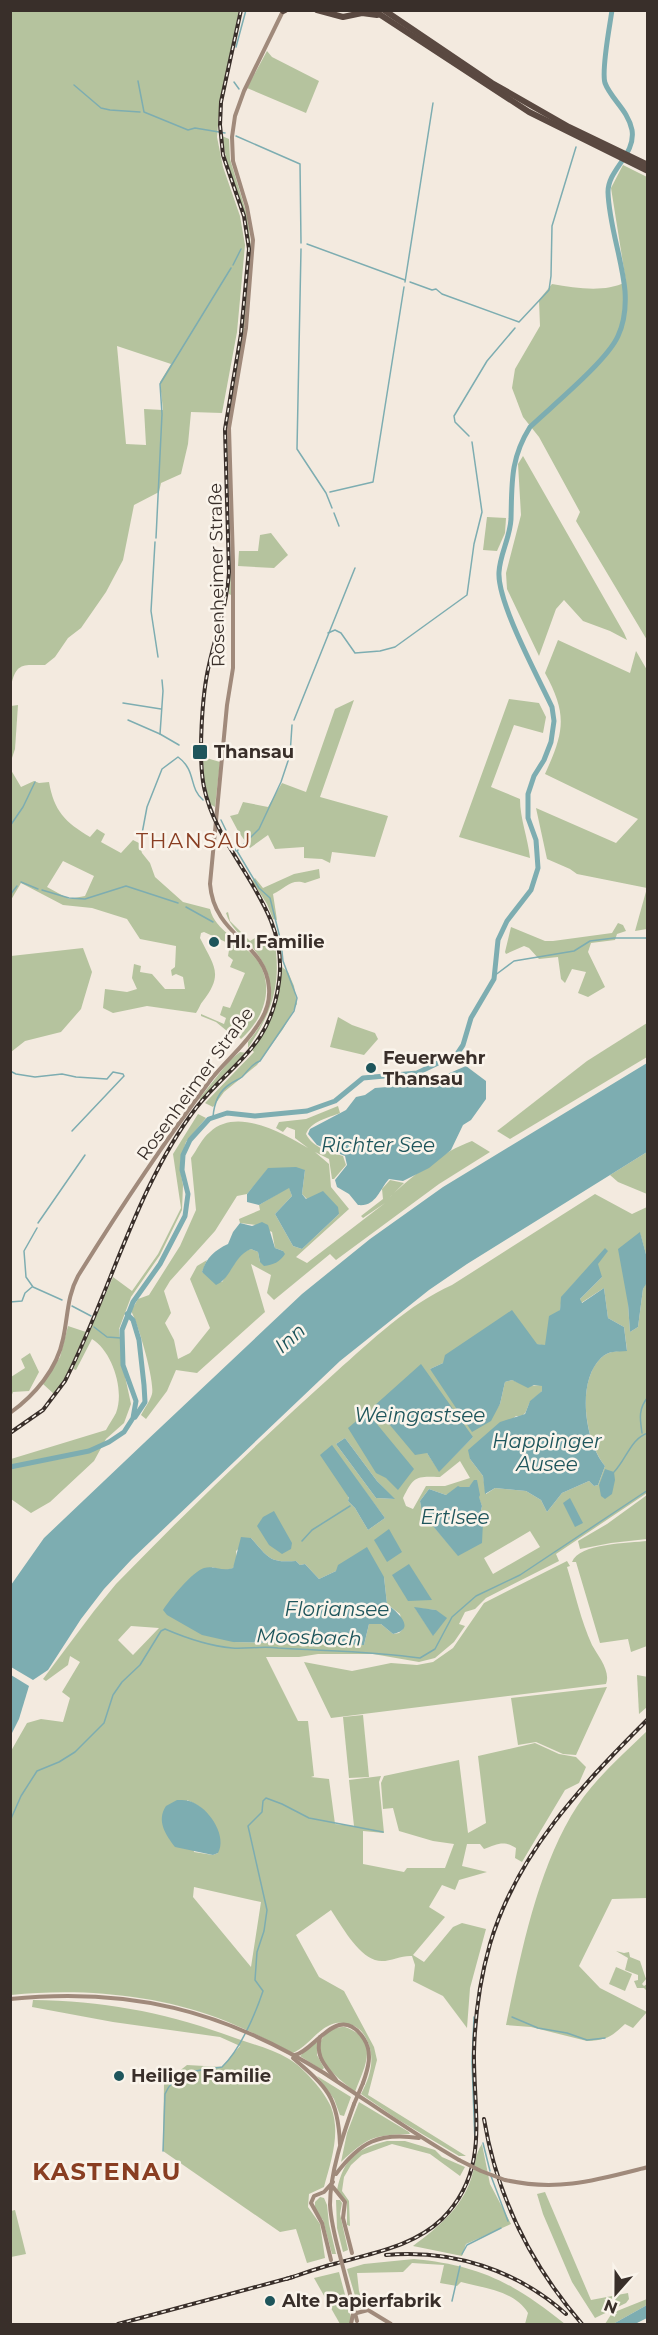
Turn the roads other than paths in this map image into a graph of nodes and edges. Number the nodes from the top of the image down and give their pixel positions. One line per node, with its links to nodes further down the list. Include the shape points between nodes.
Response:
1 (317, 10): 4 (highway, via 338,16)
2 (373, 10): 5 (highway)
3 (284, 11): 9 (main road, Rosenheimer Straße, via 240,101 232,136 233,161 253,240 246,328 229,428 233,668 210,884 211,898 220,917 264,969 268,999 259,1024 209,1082 78,1276 69,1298 55,1364 41,1384)
4 (351, 13): 5 (highway)
5 (382, 13): 6 (highway, via 529,112)
6 (630, 160): 7 (highway); 8 (highway)
7 (648, 165)
8 (648, 171)
9 (10, 1413)
10 (10, 2000): 12 (main road, via 80,1995 164,2005 223,2023)
11 (320, 2036): 13 (main road, via 302,2053); 14 (main road, via 320,2059); 16 (main road, bridge, via 333,2026 342,2025 362,2035 368,2046 368,2070)
12 (285, 2051): 13 (main road); 16 (main road, via 319,2081 330,2097 338,2121)
13 (293, 2055): 14 (main road)
14 (338, 2083): 15 (main road)
15 (423, 2138): 17 (main road, bridge, via 481,2171 506,2180 549,2186 581,2184); 18 (main road, via 394,2136 375,2140 350,2156)
16 (340, 2149): 18 (main road)
17 (648, 2167)
18 (334, 2176): 19 (main road)
19 (333, 2184): 20 (main road); 21 (main road); 22 (main road)
20 (321, 2194): 22 (main road); 24 (main road, via 312,2199 311,2206 322,2223)
21 (341, 2196): 22 (main road); 23 (main road, via 346,2204 343,2221)
22 (330, 2202): 25 (main road, bridge)
23 (352, 2253)
24 (331, 2260)
25 (357, 2323)
26 (351, 2325): 27 (main road, via 353,2314 368,2310)
27 (391, 2325)

